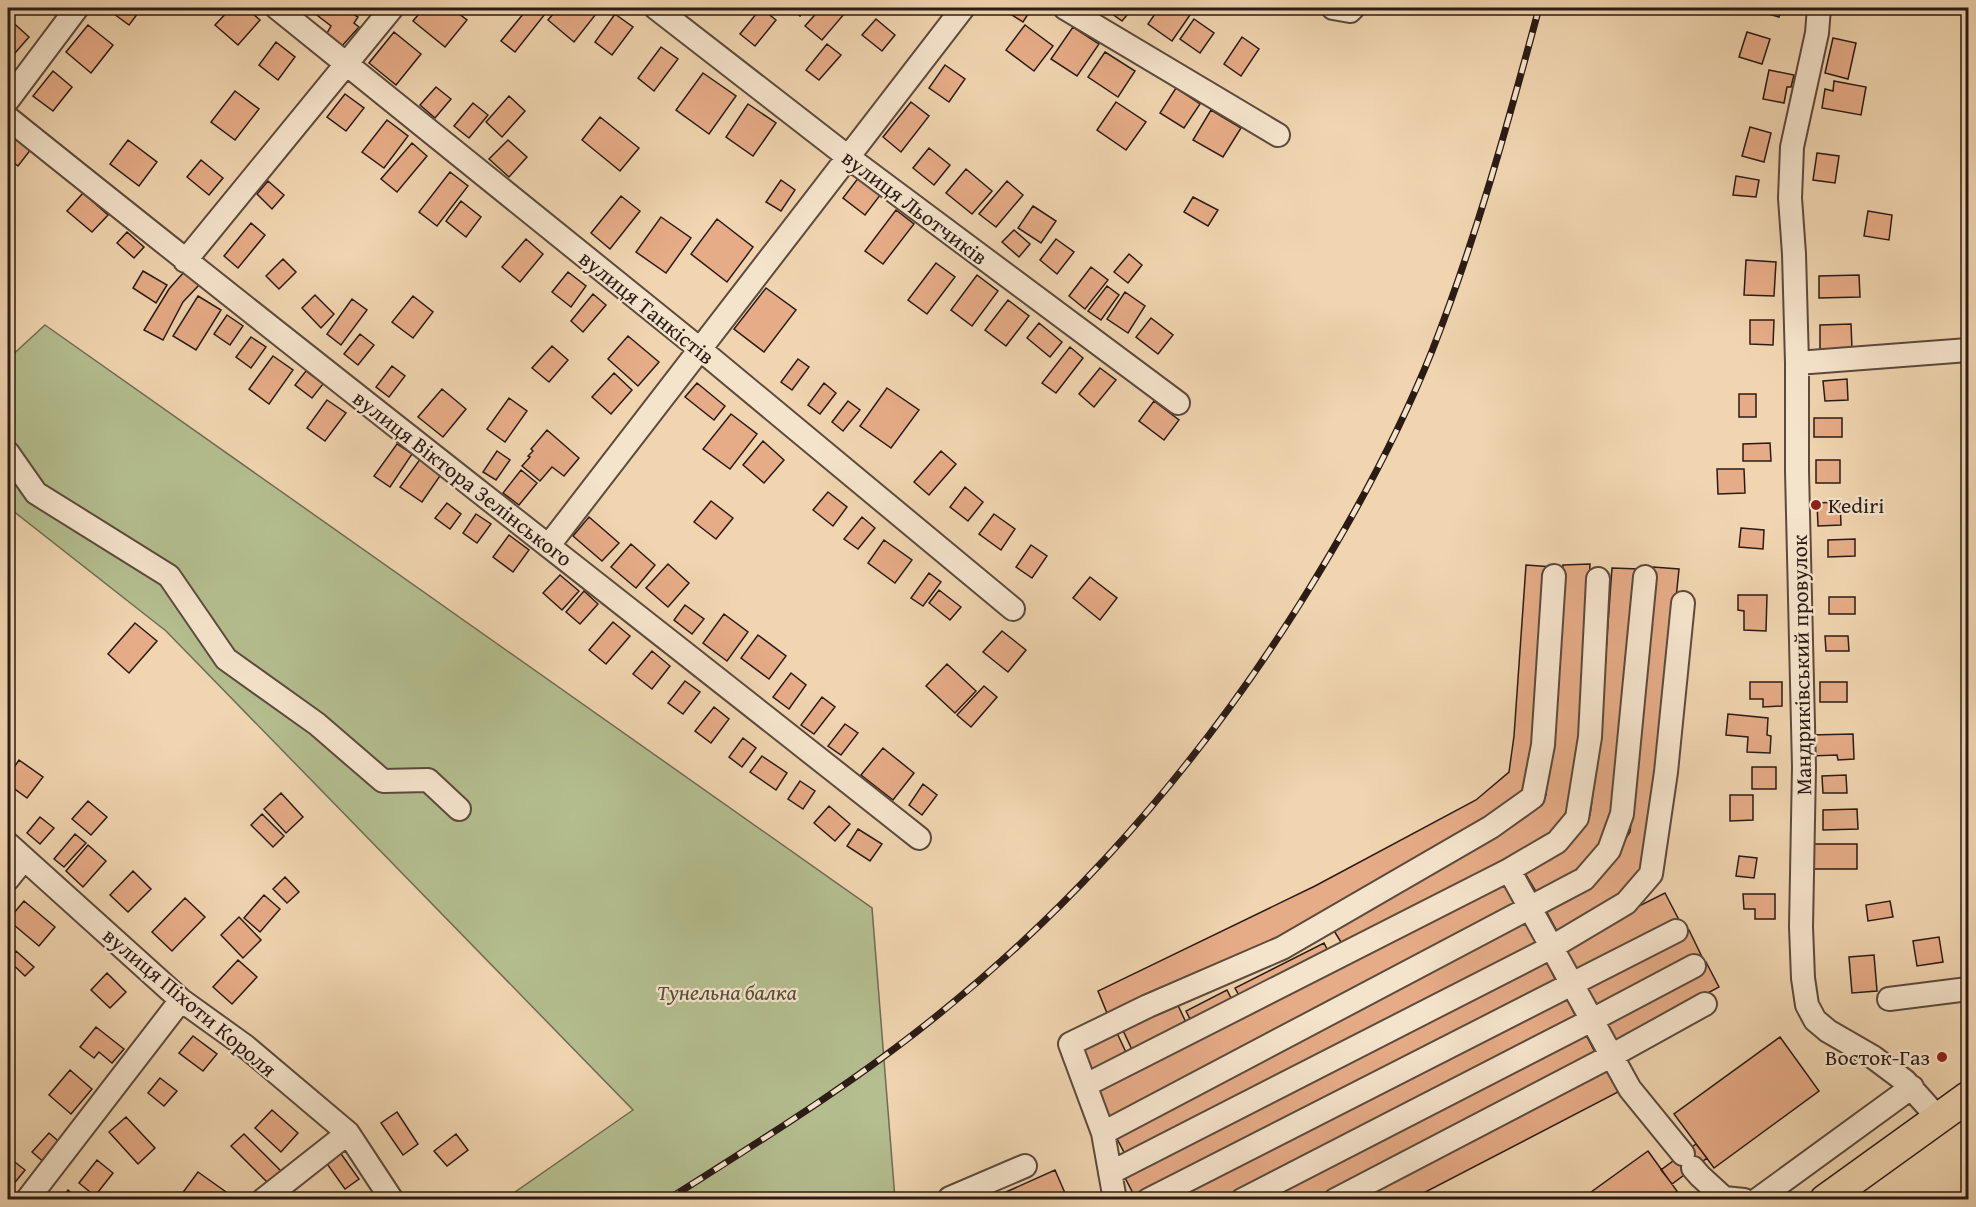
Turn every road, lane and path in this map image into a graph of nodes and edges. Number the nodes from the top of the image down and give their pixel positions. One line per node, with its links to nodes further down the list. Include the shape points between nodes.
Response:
1 (77, 8): 9 (street)
2 (277, 8): 8 (street, вулиця Танкістів)
3 (392, 8): 8 (street)
4 (656, 8): 12 (street, вулиця Льотчиків)
5 (963, 8): 12 (street)
6 (1065, 8): 11 (street)
7 (1819, 8): 16 (street, Мандриківський провулок, via 1792,147 1790,198)
8 (345, 64): 13 (street); 14 (street, вулиця Танкістів)
9 (8, 99)
10 (8, 118): 13 (street, вулиця Віктора Зелінського)
11 (1278, 135)
12 (848, 157): 14 (street); 17 (street, вулиця Льотчиків)
13 (185, 261): 19 (street, вулиця Віктора Зелінського)
14 (701, 350): 19 (street); 24 (street, вулиця Танкістів)
15 (1968, 350): 16 (street)
16 (1797, 363): 42 (street, Мандриківський провулок, via 1804,767 1803,978 1815,1020)
17 (1178, 403)
18 (8, 453): 25 (street, via 36,493 169,576 226,659 317,724 383,782 428,780)
19 (549, 545): 26 (street, вулиця Віктора Зелінського)
20 (1554, 576): 41 (street, via 1543,745 1533,797 1491,827 1282,948 1070,1044)
21 (1645, 577): 30 (street, via 1622,814 1609,850 1584,879)
22 (1598, 579): 28 (street, via 1590,737 1577,818 1557,842)
23 (1683, 603): 32 (street, via 1666,772 1650,874 1626,903)
24 (1013, 609)
25 (459, 810)
26 (919, 838)
27 (16, 851): 29 (street); 37 (street, вулиця Піхоти Короля)
28 (1509, 870): 30 (street); 41 (street)
29 (8, 879)
30 (1532, 908): 32 (street); 46 (street)
31 (1676, 931): 34 (street)
32 (1552, 947): 34 (street); 48 (street)
33 (1694, 966): 39 (street)
34 (1573, 985): 39 (street); 54 (street)
35 (1968, 989): 36 (street)
36 (1889, 999)
37 (181, 1000): 45 (street, вулиця Піхоти Короля, via 245,1047); 49 (street)
38 (1705, 1004): 40 (street)
39 (1592, 1020): 40 (street); 55 (street)
40 (1611, 1056): 56 (street); 57 (street, via 1630,1089 1700,1176 1724,1198)
41 (1086, 1085): 46 (street)
42 (1912, 1087): 44 (street, Мандриківський провулок); 58 (street)
43 (1968, 1097): 44 (main road)
44 (1939, 1119): 59 (main road)
45 (348, 1133): 50 (street); 51 (street, вулиця Піхоти Короля)
46 (1102, 1133): 48 (street)
47 (1025, 1166): 52 (street)
48 (1110, 1173): 53 (street)
49 (27, 1200)
50 (263, 1200)
51 (392, 1200)
52 (951, 1200)
53 (1115, 1200)
54 (1148, 1200)
55 (1242, 1200)
56 (1335, 1200)
57 (1744, 1200)
58 (1757, 1200)
59 (1825, 1200)

